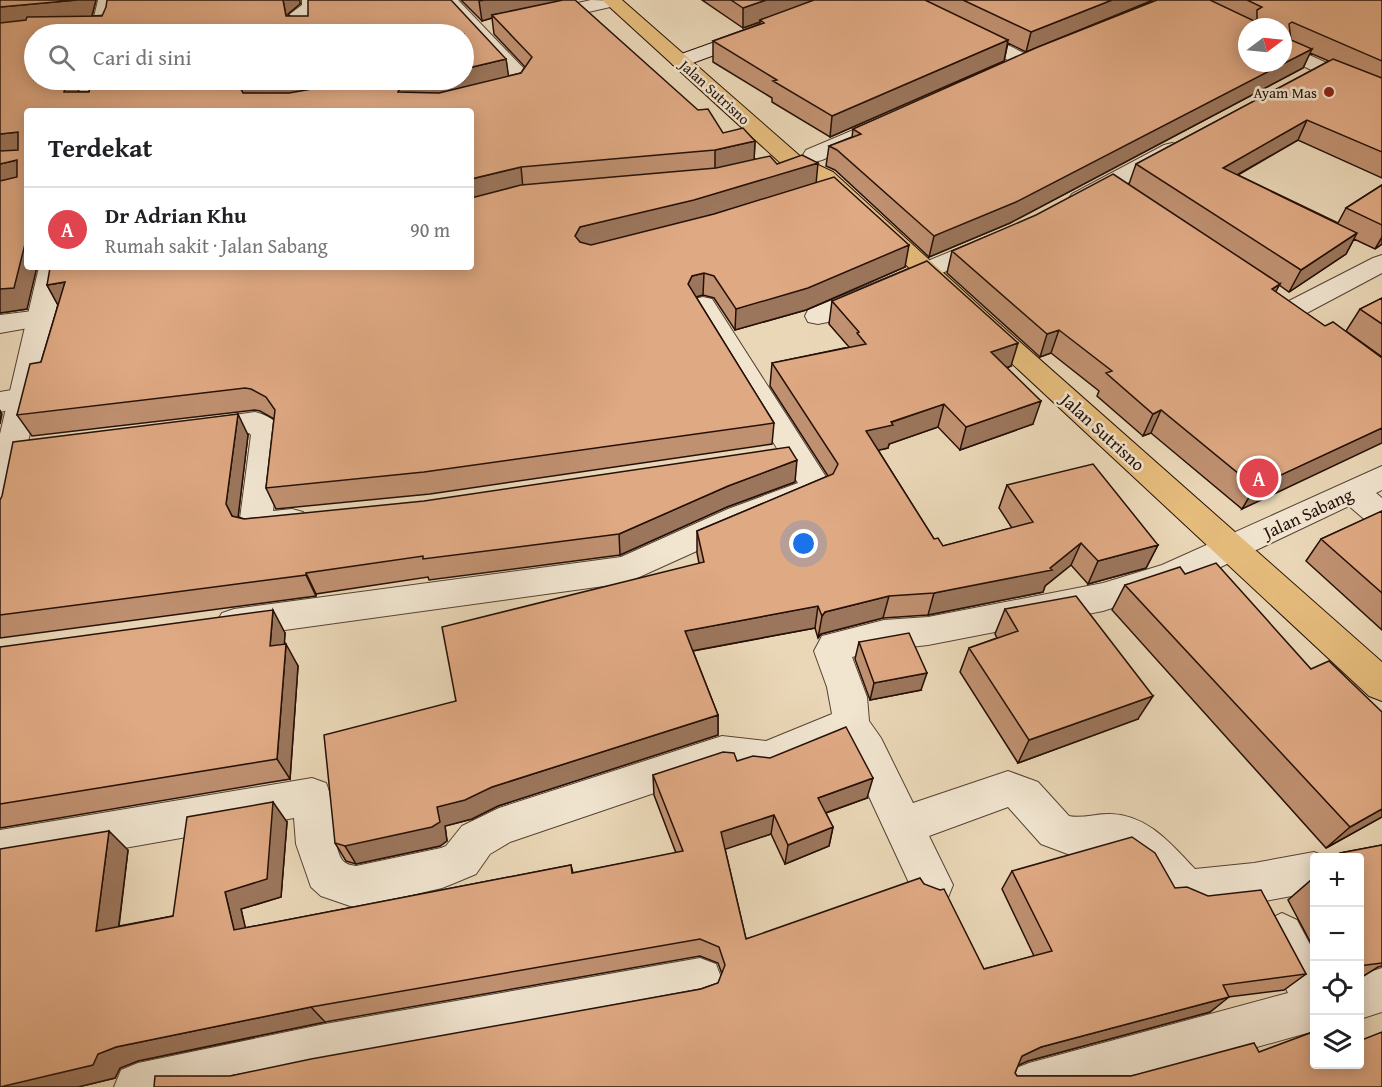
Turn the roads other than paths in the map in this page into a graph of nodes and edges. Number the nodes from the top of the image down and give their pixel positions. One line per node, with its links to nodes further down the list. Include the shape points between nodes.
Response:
1 (107, 0): 8 (street)
2 (311, 0): 9 (street, via 311,8 299,14)
3 (448, 0): 10 (street)
4 (611, 0): 6 (street); 17 (main road, Jalan Sutrisno)
5 (902, 0): 18 (street)
6 (527, 15)
7 (765, 22): 14 (street)
8 (102, 24)
9 (301, 24)
10 (471, 24)
11 (497, 26): 13 (street)
12 (474, 27): 13 (street)
13 (477, 30): 25 (street, via 519,73 521,84)
14 (697, 48): 17 (street); 20 (main road, Jalan Sutrisno)
15 (1044, 52): 18 (street)
16 (1292, 53): 19 (street)
17 (673, 55): 28 (main road, Jalan Sutrisno)
18 (1025, 61): 21 (street)
19 (1324, 68): 22 (street); 23 (street)
20 (720, 69)
21 (1004, 70)
22 (1304, 79)
23 (1382, 96)
24 (754, 100): 28 (main road, Jalan Sutrisno)
25 (428, 108)
26 (887, 122): 28 (street)
27 (1190, 140): 29 (street, via 1118,190)
28 (809, 174): 32 (main road, Jalan Sutrisno)
29 (1059, 209)
30 (1010, 234): 32 (street)
31 (1382, 263): 35 (street)
32 (926, 272): 36 (street); 48 (main road, Jalan Sutrisno)
33 (57, 276): 37 (street)
34 (703, 305): 41 (street)
35 (1293, 309)
36 (819, 316)
37 (41, 318): 38 (street); 39 (street)
38 (0, 324)
39 (12, 400): 46 (street, via 25,451)
40 (174, 432): 47 (street, via 261,424 267,431 255,526)
41 (796, 454): 42 (street); 49 (street, via 817,488 739,518 626,570)
42 (760, 460)
43 (1382, 477): 44 (street, Jalan Sabang)
44 (1354, 492): 45 (street); 48 (street, Jalan Sabang)
45 (1382, 516)
46 (0, 517)
47 (323, 518)
48 (1233, 548): 50 (main road, Jalan Sutrisno); 51 (street, Jalan Sabang, via 1173,575 1103,597 835,646 832,648 845,685)
49 (208, 627)
50 (1382, 685)
51 (850, 724): 52 (street, via 867,750); 53 (street, via 767,759 722,753 499,827 476,840 461,860 442,868 356,887 336,882 326,873 316,844 312,796)
52 (903, 826): 55 (street, via 1008,789 1033,803 1052,828 1069,838 1121,834 1136,840 1190,890); 56 (street)
53 (0, 850)
54 (1310, 873): 55 (street)
55 (1254, 883): 58 (street)
56 (932, 885)
57 (700, 980): 63 (street, via 325,1047)
58 (1310, 989)
59 (1382, 990): 60 (street)
60 (1364, 995)
61 (1310, 1010): 62 (street)
62 (1040, 1086)
63 (138, 1087)

